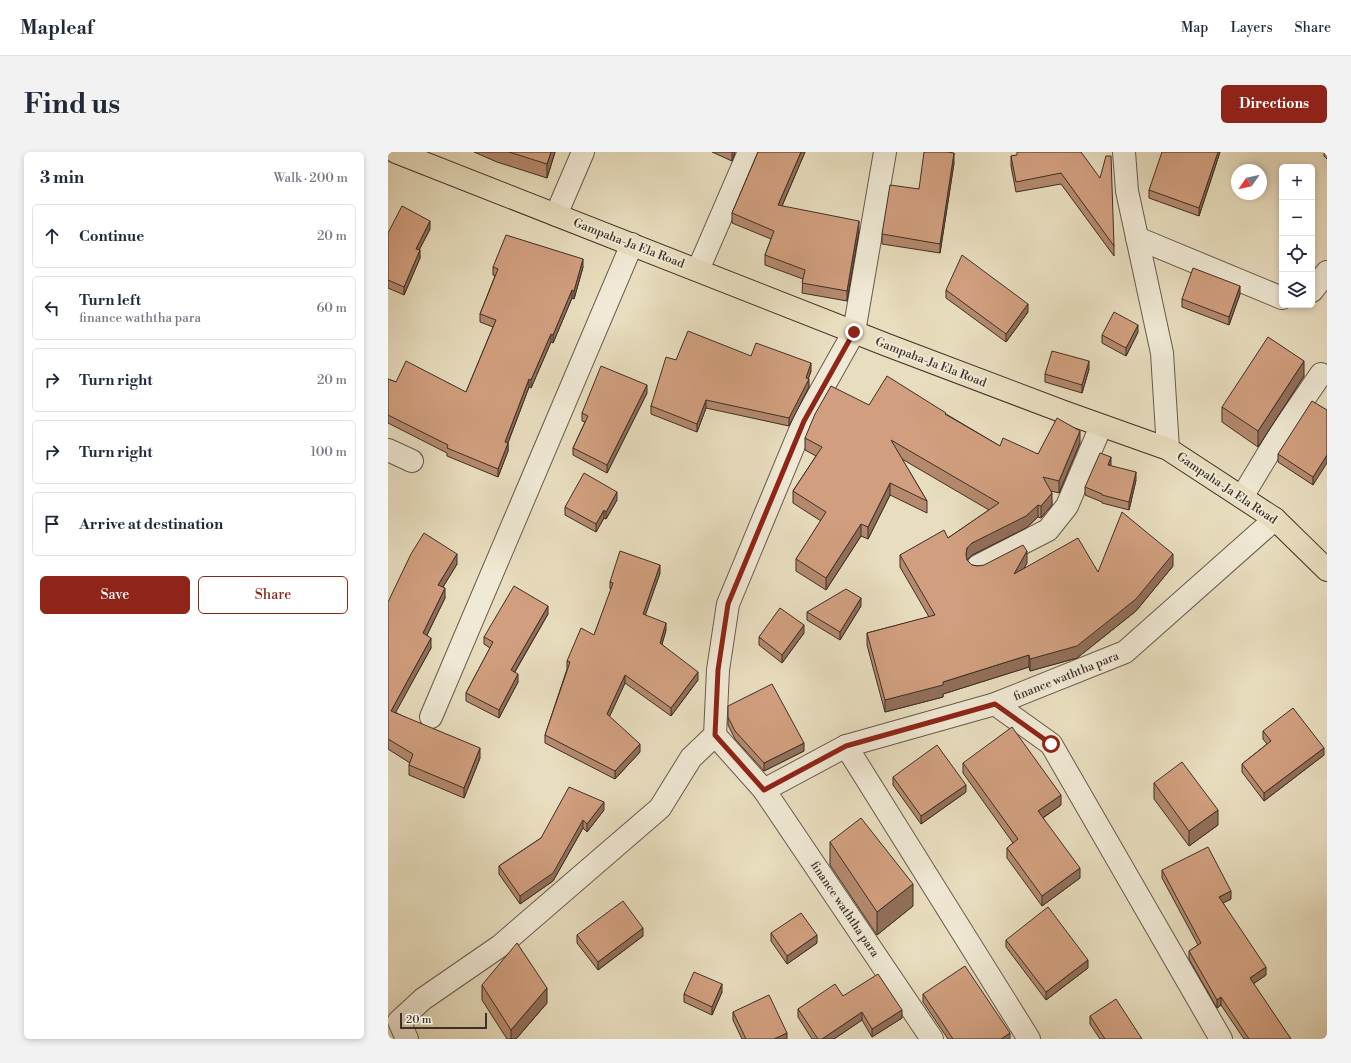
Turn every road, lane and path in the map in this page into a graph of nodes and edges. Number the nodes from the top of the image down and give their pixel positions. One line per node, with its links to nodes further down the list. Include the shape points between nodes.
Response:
1 (396, 152): 6 (highway, Gampaha-Ja Ela Road)
2 (583, 152): 6 (street)
3 (749, 152): 9 (street)
4 (885, 152): 13 (street)
5 (1124, 152): 7 (street, via 1127,191)
6 (556, 215): 8 (highway, Gampaha-Ja Ela Road)
7 (1137, 238): 12 (street); 16 (street, via 1162,353)
8 (632, 244): 9 (highway, Gampaha-Ja Ela Road); 24 (street)
9 (698, 270): 13 (highway, Gampaha-Ja Ela Road)
10 (1327, 272): 11 (street)
11 (1315, 287)
12 (1279, 297)
13 (854, 332): 15 (highway, Gampaha-Ja Ela Road); 25 (street, via 804,421 728,604 718,670)
14 (1321, 374): 19 (street, via 1280,434)
15 (1101, 426): 16 (highway, Gampaha-Ja Ela Road); 21 (street, via 1067,506 1048,530)
16 (1168, 449): 19 (highway, Gampaha-Ja Ela Road)
17 (388, 450): 18 (street)
18 (412, 461)
19 (1242, 497): 20 (highway, Gampaha-Ja Ela Road)
20 (1275, 519): 22 (highway, Gampaha-Ja Ela Road); 23 (street, finance waththa para, via 1125,652)
21 (978, 566)
22 (1327, 570)
23 (995, 704): 26 (street, finance waththa para); 31 (street, via 1051,744)
24 (431, 717)
25 (715, 735): 27 (street); 28 (street, via 691,758 660,808 500,946 423,999 399,1021)
26 (846, 746): 27 (street, finance waththa para); 30 (street)
27 (764, 790): 29 (street, finance waththa para)
28 (407, 1039)
29 (932, 1039)
30 (1029, 1039)
31 (1221, 1039)

